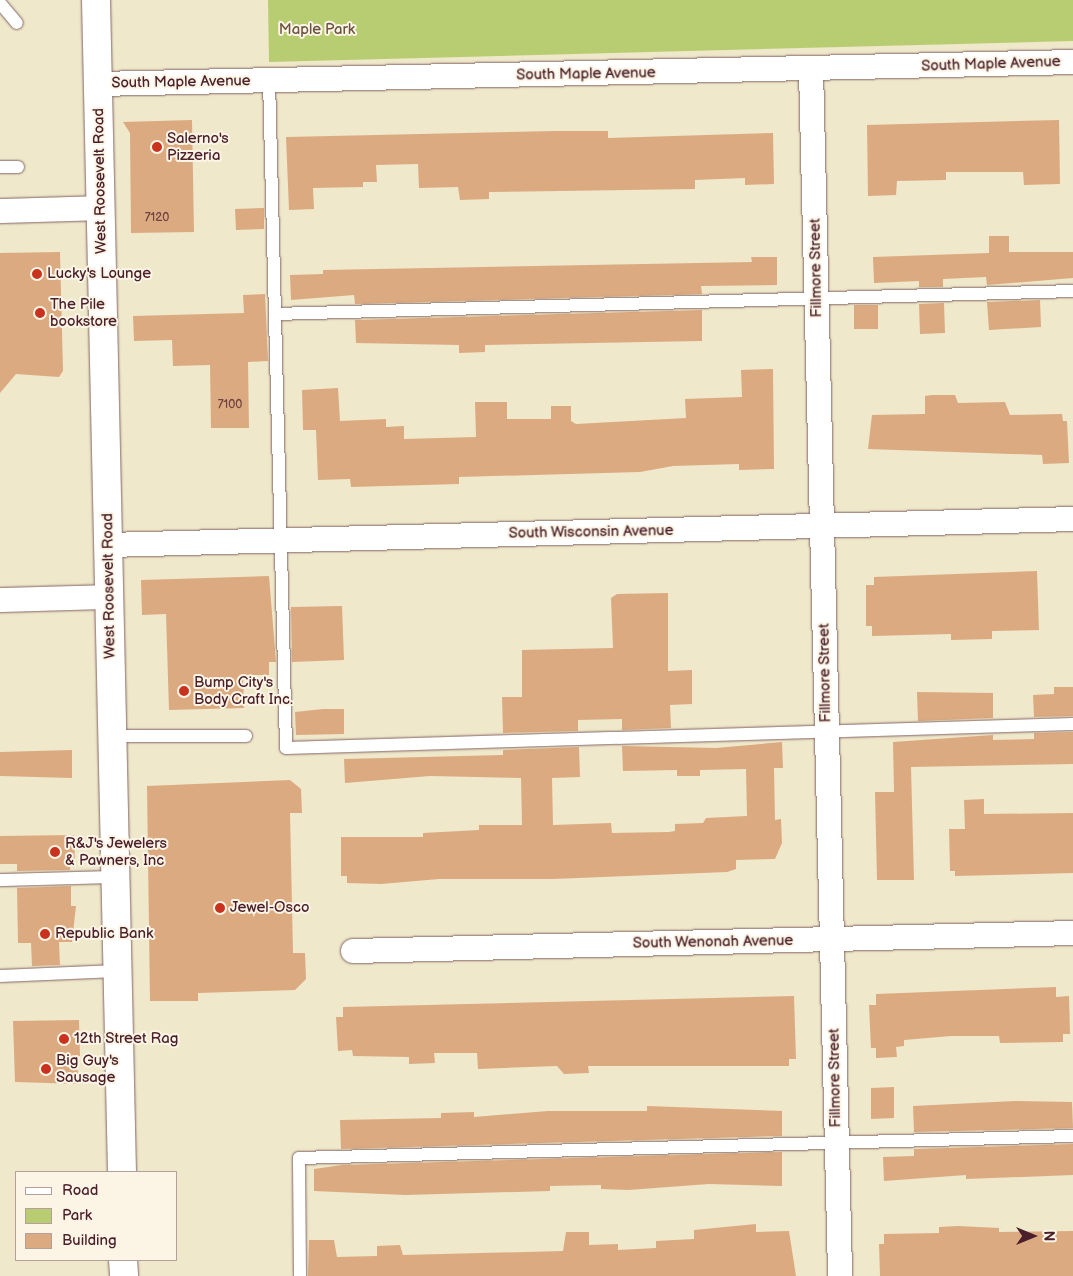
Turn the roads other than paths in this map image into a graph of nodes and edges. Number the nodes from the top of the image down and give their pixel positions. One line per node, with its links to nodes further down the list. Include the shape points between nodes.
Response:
1 (96, 0): 7 (main road, West Roosevelt Road)
2 (0, 3): 3 (lane, via 17,22)
3 (0, 21)
4 (1073, 62): 5 (street, South Maple Avenue)
5 (811, 69): 6 (street, South Maple Avenue); 13 (street, Fillmore Street)
6 (269, 80): 7 (street, South Maple Avenue); 14 (lane)
7 (98, 84): 10 (main road, West Roosevelt Road)
8 (0, 167): 9 (lane)
9 (18, 167)
10 (101, 208): 11 (street); 18 (main road, West Roosevelt Road)
11 (0, 211)
12 (1073, 291): 13 (lane)
13 (817, 298): 14 (lane); 16 (street, Fillmore Street)
14 (275, 314): 17 (lane)
15 (1073, 519): 16 (street, South Wisconsin Avenue)
16 (822, 526): 17 (street, South Wisconsin Avenue); 22 (street, Fillmore Street)
17 (281, 540): 18 (street, South Wisconsin Avenue); 22 (lane, via 286,748)
18 (108, 544): 19 (main road, West Roosevelt Road)
19 (109, 598): 20 (street); 23 (main road, West Roosevelt Road)
20 (0, 600)
21 (1073, 724): 22 (lane)
22 (827, 732): 28 (street, Fillmore Street)
23 (112, 736): 24 (lane); 25 (main road, West Roosevelt Road)
24 (246, 736)
25 (115, 877): 26 (lane); 30 (main road, West Roosevelt Road)
26 (0, 880)
27 (1073, 933): 28 (street, South Wenonah Avenue)
28 (832, 939): 29 (street, South Wenonah Avenue); 33 (street, Fillmore Street)
29 (353, 951)
30 (117, 971): 31 (lane); 34 (main road, West Roosevelt Road)
31 (0, 976)
32 (1073, 1136): 33 (lane)
33 (836, 1143): 37 (lane, via 299,1158); 38 (street, Fillmore Street)
34 (122, 1171)
35 (124, 1261): 36 (main road)
36 (124, 1276)
37 (300, 1276)
38 (840, 1276)

